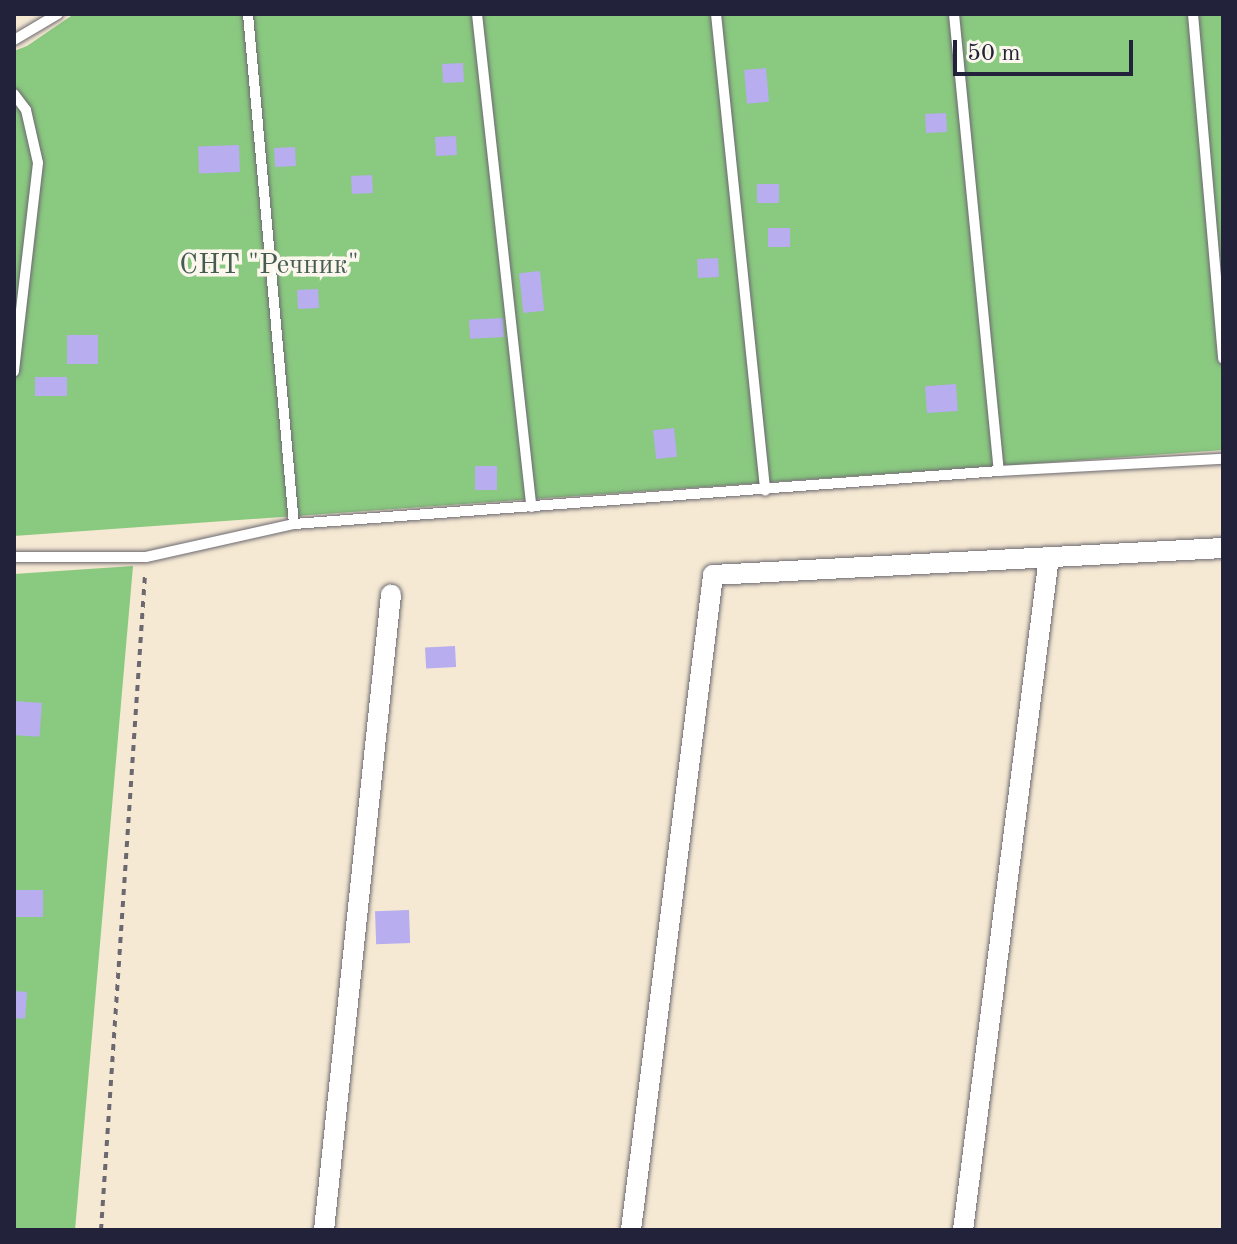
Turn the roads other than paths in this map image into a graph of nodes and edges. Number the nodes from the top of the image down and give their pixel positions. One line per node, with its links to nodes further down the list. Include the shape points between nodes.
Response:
1 (58, 14): 7 (lane)
2 (248, 14): 15 (lane)
3 (477, 14): 14 (lane)
4 (716, 14): 13 (lane)
5 (954, 14): 12 (lane)
6 (1193, 14): 9 (lane)
7 (14, 40)
8 (14, 94): 10 (lane, via 26,110 38,163)
9 (1223, 359)
10 (14, 372)
11 (1223, 459): 12 (lane)
12 (999, 471): 13 (lane)
13 (765, 490): 14 (lane)
14 (531, 507): 15 (lane)
15 (294, 524): 17 (lane, via 146,557)
16 (1223, 548): 18 (street)
17 (14, 557)
18 (1049, 557): 21 (street, via 713,575); 22 (street)
19 (391, 595): 20 (street)
20 (324, 1230)
21 (631, 1230)
22 (963, 1230)

